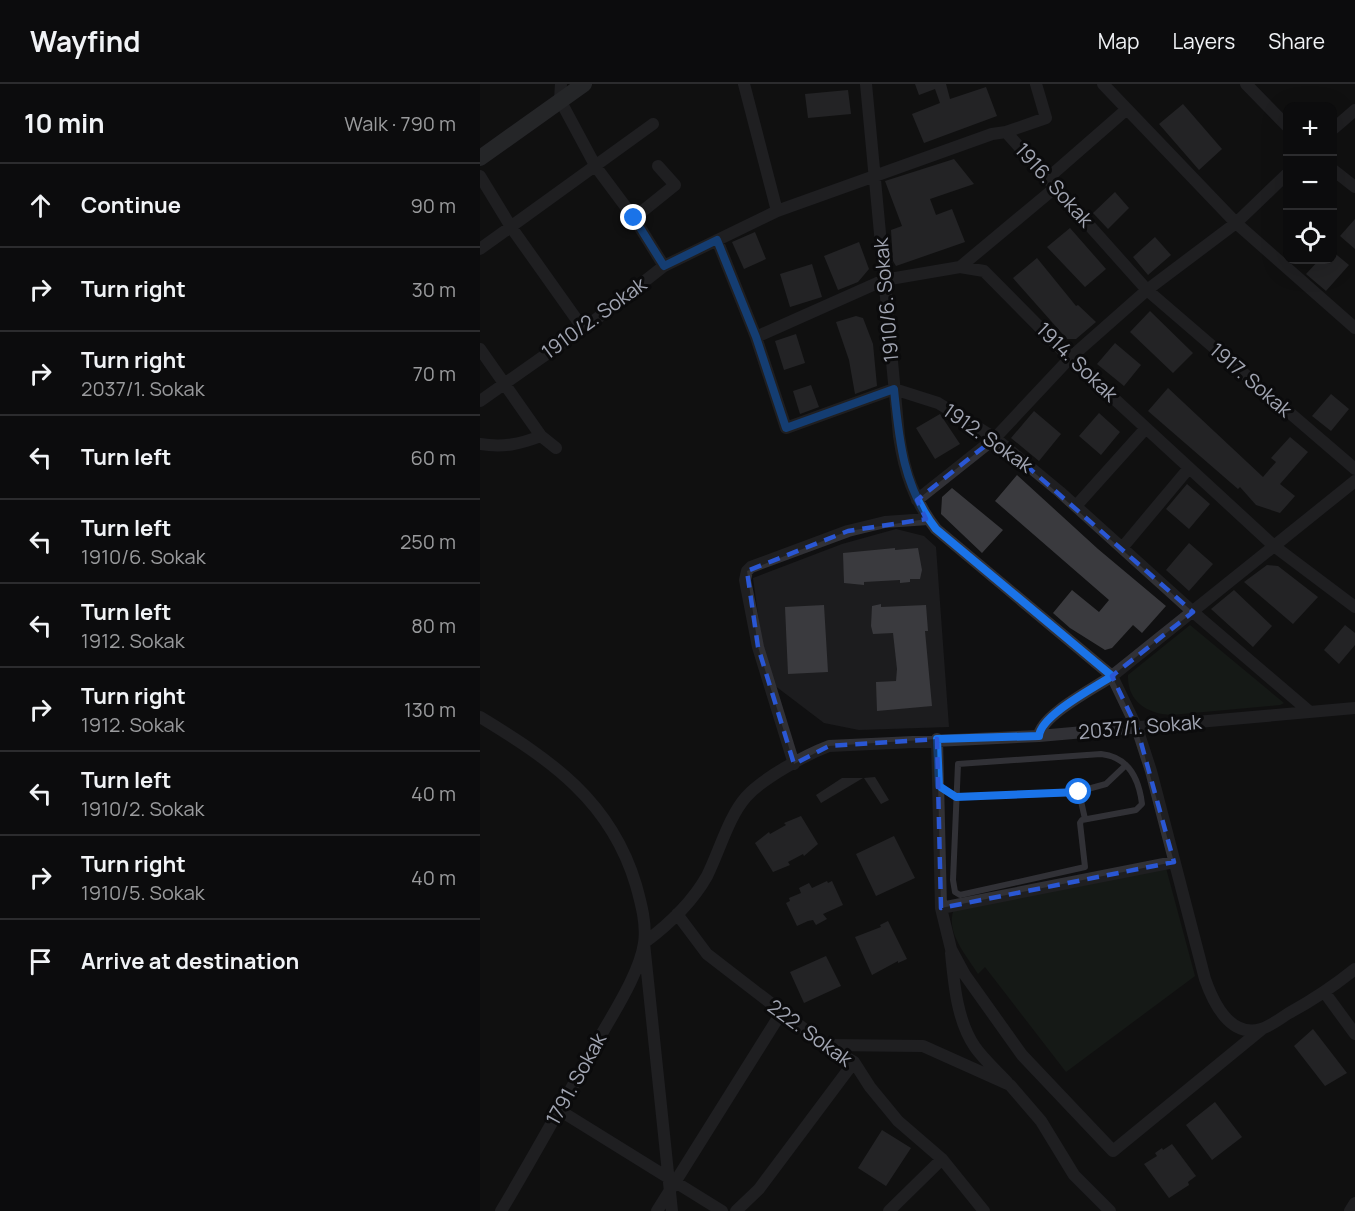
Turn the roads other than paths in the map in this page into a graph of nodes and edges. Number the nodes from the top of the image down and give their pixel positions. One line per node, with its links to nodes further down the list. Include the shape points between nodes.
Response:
1 (584, 84): 7 (street)
2 (744, 84): 23 (street)
3 (866, 84): 20 (street, 1910/6. Sokak)
4 (1036, 84): 13 (street, via 1046,118)
5 (1103, 84): 8 (street)
6 (1246, 84): 10 (street)
7 (560, 92): 14 (street); 16 (street)
8 (1127, 109): 21 (street); 25 (street)
9 (1355, 110): 12 (street)
10 (1283, 123)
11 (653, 124): 16 (street)
12 (1337, 126)
13 (1006, 132): 20 (street, 1916. Sokak); 21 (street, 1916. Sokak)
14 (480, 158)
15 (658, 166): 24 (street, via 675,185)
16 (596, 167): 24 (street); 26 (street)
17 (1337, 173): 22 (street)
18 (480, 176): 26 (street)
19 (1283, 176): 25 (street)
20 (874, 178): 23 (street, 1910/2. Sokak); 31 (street, 1910/6. Sokak)
21 (1052, 182): 30 (street); 32 (street, 1916. Sokak)
22 (1355, 188)
23 (777, 211): 27 (street, 1910/2. Sokak)
24 (634, 218): 29 (street)
25 (1236, 222): 32 (street); 34 (street)
26 (511, 227): 28 (street); 33 (street)
27 (717, 240): 29 (street, 1910/2. Sokak); 35 (street)
28 (480, 249)
29 (664, 266): 33 (street, 1910/2. Sokak)
30 (960, 267): 31 (street, 1914. Sokak); 37 (street, 1914. Sokak, via 984,271)
31 (884, 280): 35 (street, 1914. Sokak); 39 (street, 1910/6. Sokak)
32 (1147, 290): 37 (street); 47 (street, 1917. Sokak)
33 (582, 327): 38 (street, 1910/2. Sokak)
34 (1355, 328)
35 (756, 337): 39 (street, via 786,428)
36 (480, 349): 38 (street)
37 (1070, 358): 41 (street, 1914. Sokak); 43 (street)
38 (504, 383): 40 (street, 1910/2. Sokak); 42 (street)
39 (894, 389): 43 (street, 1912. Sokak, via 938,403); 49 (street, 1910/6. Sokak, via 904,467)
40 (480, 401)
41 (1146, 428): 46 (street, 1914. Sokak); 50 (street)
42 (541, 436): 44 (street, via 497,447); 45 (street)
43 (995, 438): 49 (street); 50 (street, 1912. Sokak)
44 (480, 444)
45 (556, 448)
46 (1189, 468): 52 (street, 1914. Sokak); 53 (street)
47 (1355, 469)
48 (1355, 481): 52 (street)
49 (916, 500): 51 (street, 1910/6. Sokak)
50 (1076, 506): 53 (street, 1912. Sokak)
51 (928, 519): 56 (street, 1910/6. Sokak); 63 (street, via 885,522 848,531 747,571 745,580 758,647)
52 (1274, 546): 54 (street, 1914. Sokak); 55 (street)
53 (1122, 548): 55 (street, 1912. Sokak)
54 (1355, 607)
55 (1192, 612): 56 (street); 58 (street, 1912. Sokak)
56 (1112, 676): 60 (street); 61 (street, via 1052,716 1040,728)
57 (1355, 708): 58 (street, 2037/1. Sokak)
58 (1310, 712): 60 (street, 2037/1. Sokak)
59 (480, 717): 72 (street, 1791. Sokak, via 560,770 612,830 625,854 642,905)
60 (1137, 729): 61 (street, 2037/1. Sokak); 69 (street)
61 (1039, 736): 62 (street, 2037/1. Sokak)
62 (937, 739): 63 (street, 2037/1. Sokak, via 829,746); 65 (street)
63 (795, 764): 71 (street, 2037/1. Sokak, via 756,788 742,802 700,886)
64 (1126, 765): 66 (lane, via 1106,784); 67 (lane, via 1101,754 959,763 955,770); 68 (lane, via 1135,774 1140,807)
65 (939, 786): 67 (lane); 70 (street)
66 (1079, 792): 67 (lane); 68 (lane)
67 (956, 797): 68 (lane, via 954,887 960,895 1085,867 1080,823)
68 (1085, 819)
69 (1174, 862): 70 (street); 77 (street, via 1210,995 1236,1027)
70 (941, 908): 73 (street)
71 (677, 914): 72 (street, 2037/1. Sokak); 76 (street, 222. Sokak, via 707,954)
72 (644, 944): 82 (street, 1791. Sokak, via 628,986); 84 (street, 1791. Sokak)
73 (951, 949): 77 (street, via 1022,1055 1113,1151); 81 (street, via 953,981 964,1022 975,1047)
74 (1355, 969): 75 (street)
75 (1325, 993): 77 (street); 78 (street)
76 (781, 1013): 79 (street, 222. Sokak); 84 (street)
77 (1262, 1029)
78 (1355, 1034)
79 (825, 1045): 80 (street, 222. Sokak); 81 (street, via 923,1046)
80 (854, 1062): 83 (street, 222. Sokak, via 898,1121); 90 (street, via 759,1189)
81 (1010, 1085): 93 (street, via 1041,1121 1074,1175)
82 (559, 1110): 84 (street); 86 (street, 1791. Sokak)
83 (942, 1159): 91 (street); 92 (street, 222. Sokak)
84 (671, 1182): 87 (street); 88 (street, 1791. Sokak); 89 (street)
85 (1355, 1203): 94 (street)
86 (501, 1211)
87 (657, 1211)
88 (672, 1211)
89 (722, 1211)
90 (736, 1211)
91 (889, 1211)
92 (984, 1211)
93 (1110, 1211)
94 (1350, 1211)

